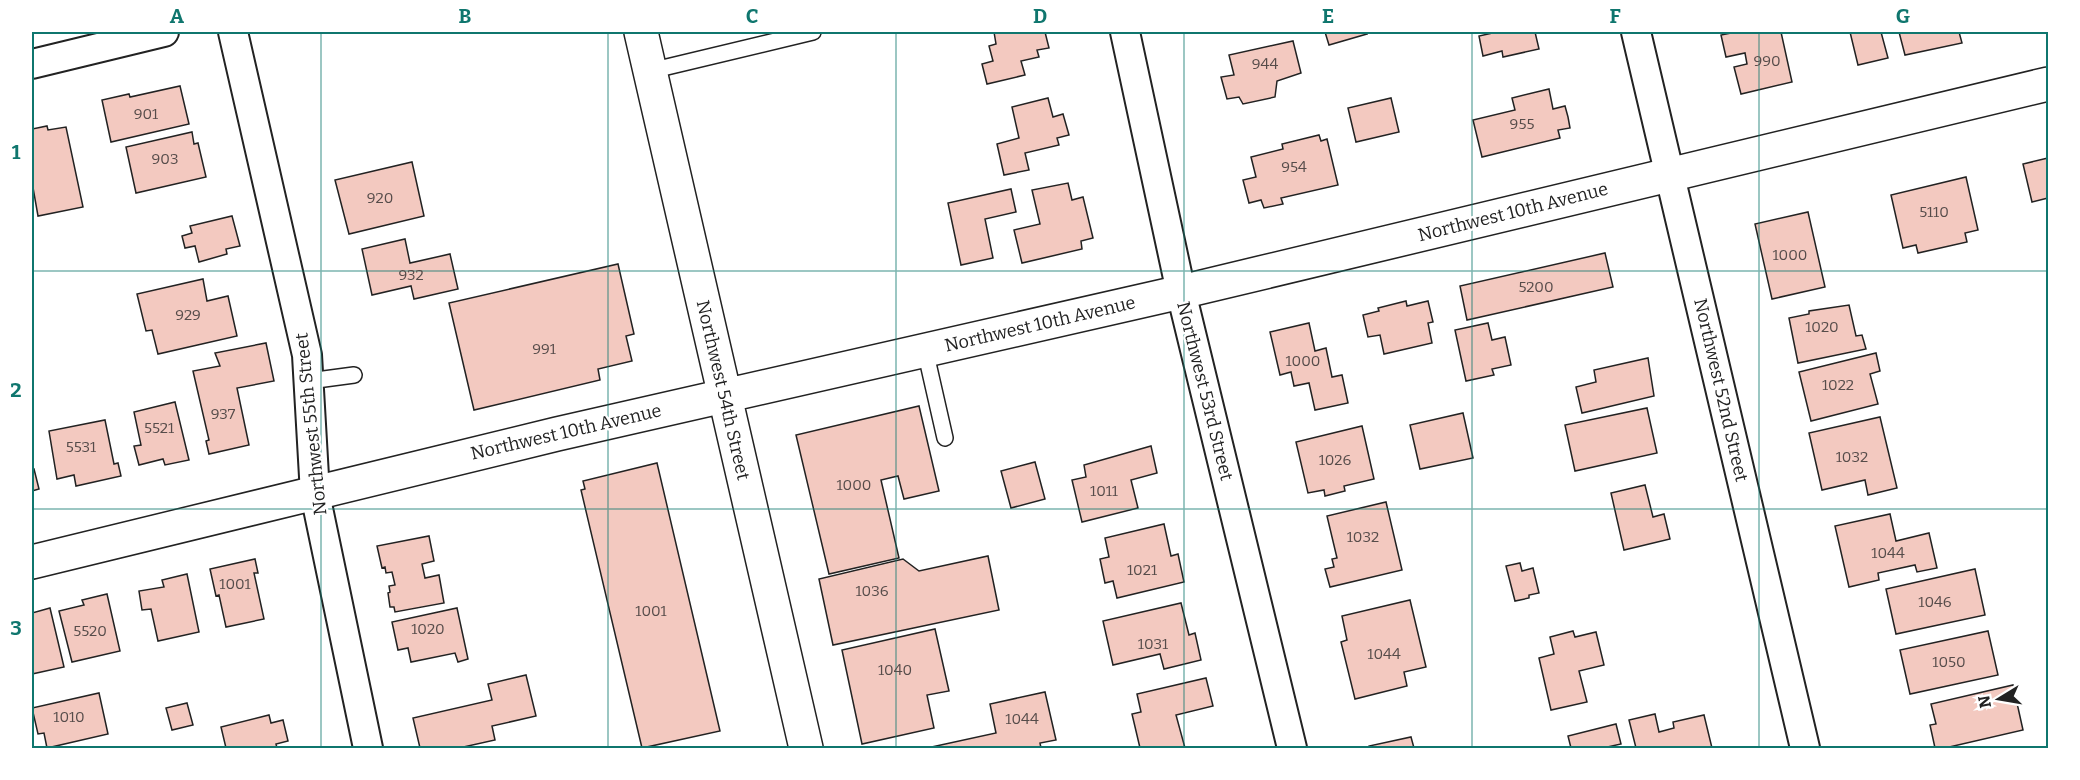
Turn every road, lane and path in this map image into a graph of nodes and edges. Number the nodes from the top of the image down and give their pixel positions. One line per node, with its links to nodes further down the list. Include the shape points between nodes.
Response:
1 (164, 32): 7 (street)
2 (233, 32): 14 (street, Northwest 55th Street, via 308,355)
3 (641, 32): 8 (street, Northwest 54th Street)
4 (813, 32): 8 (lane)
5 (1125, 32): 11 (street, Northwest 53rd Street)
6 (1636, 32): 10 (street, Northwest 52nd Street)
7 (32, 64)
8 (650, 70): 15 (street, Northwest 54th Street)
9 (2049, 84): 10 (street, Northwest 10th Avenue)
10 (1670, 174): 11 (street, Northwest 10th Avenue); 22 (street, Northwest 52nd Street)
11 (1181, 292): 12 (street, Northwest 10th Avenue); 21 (street, Northwest 53rd Street)
12 (925, 350): 15 (street, Northwest 10th Avenue); 16 (lane)
13 (354, 375): 14 (lane)
14 (309, 381): 17 (street, Northwest 55th Street)
15 (724, 395): 17 (street, Northwest 10th Avenue); 20 (street, Northwest 54th Street)
16 (945, 438)
17 (315, 494): 18 (street, Northwest 10th Avenue); 19 (street, Northwest 55th Street)
18 (32, 562)
19 (368, 748)
20 (806, 748)
21 (1292, 748)
22 (1805, 748)

